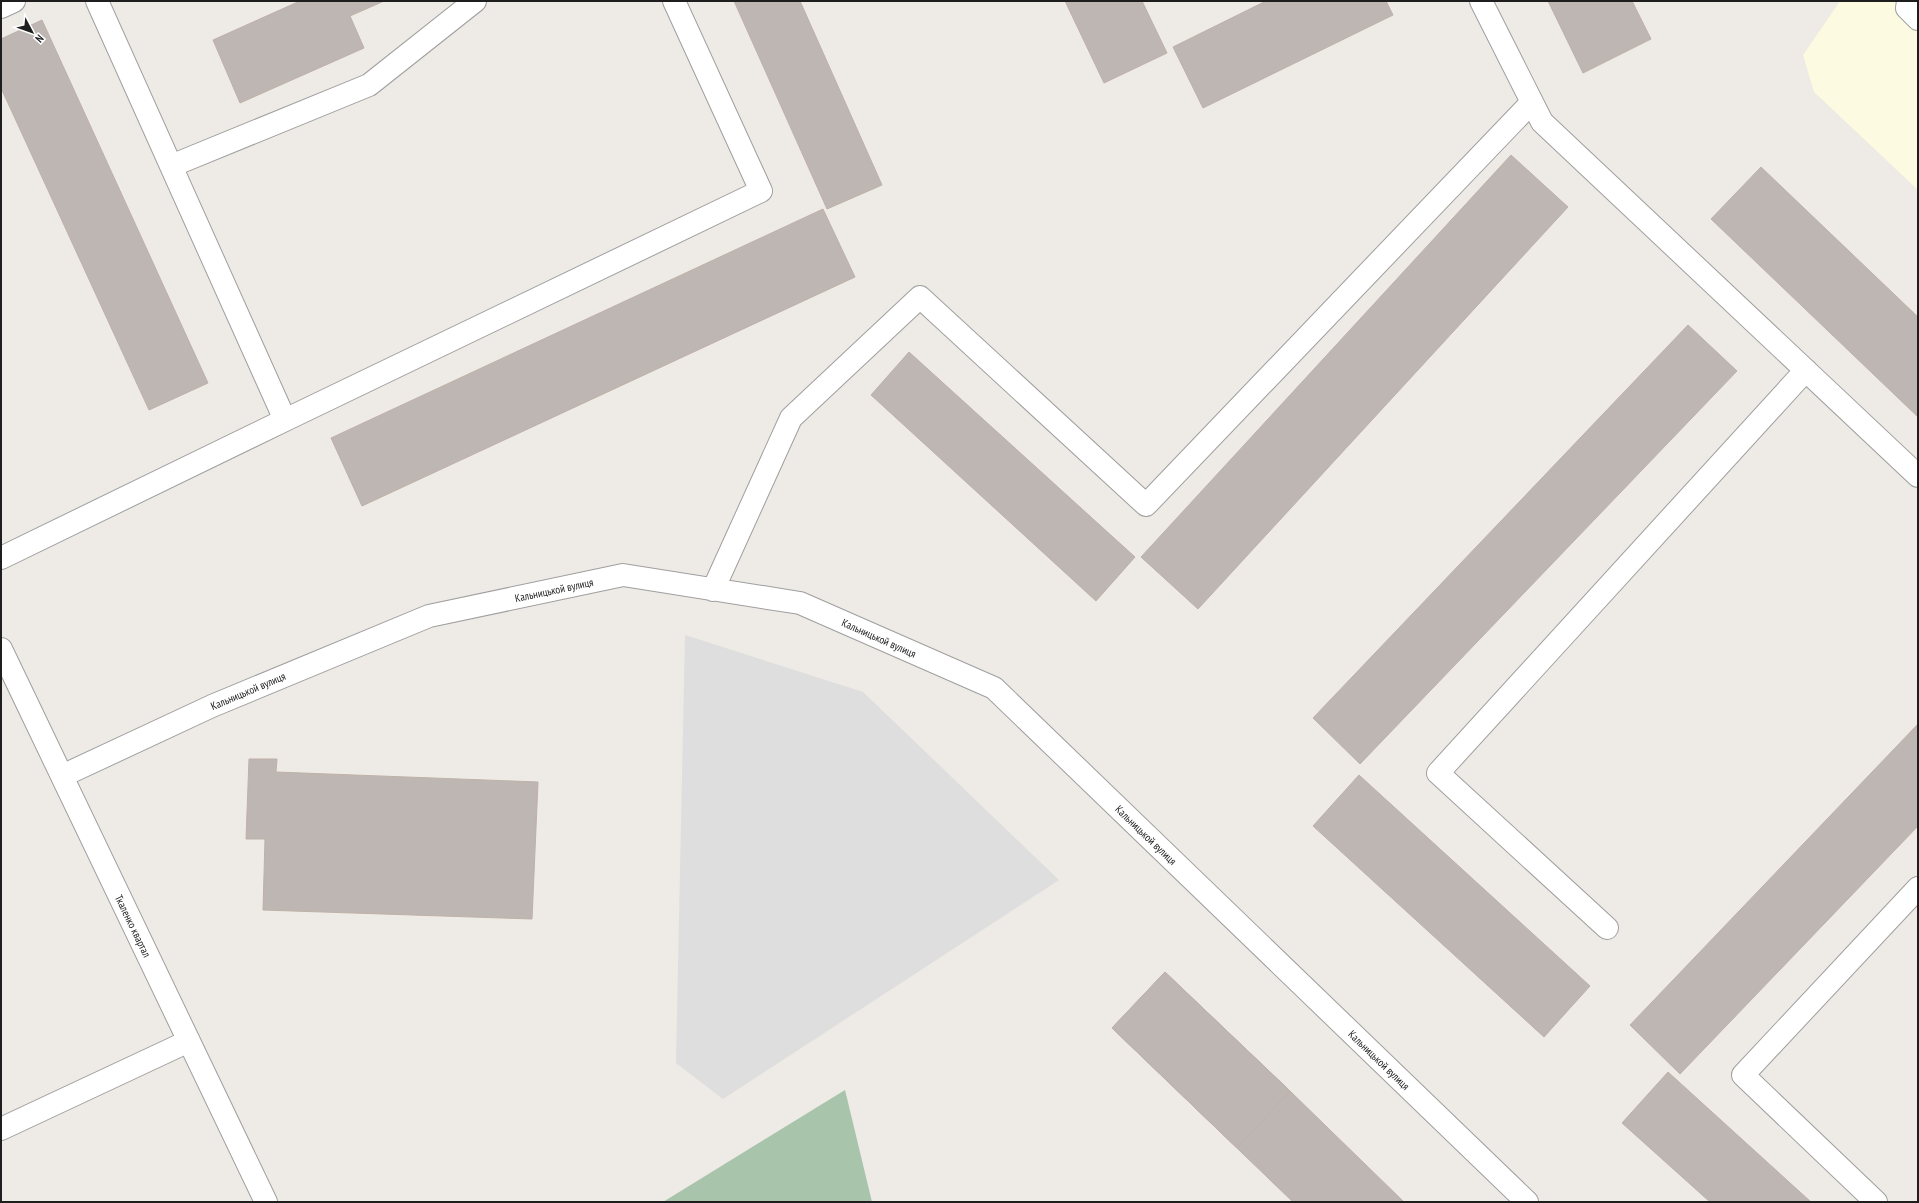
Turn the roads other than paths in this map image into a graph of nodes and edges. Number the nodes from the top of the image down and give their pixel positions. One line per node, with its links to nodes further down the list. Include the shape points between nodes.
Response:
1 (14, 1): 7 (street)
2 (97, 1): 10 (street)
3 (475, 1): 10 (street, via 369,85)
4 (674, 1): 12 (street, via 761,191)
5 (1481, 1): 9 (street)
6 (1908, 1): 8 (street, via 1907,8)
7 (1, 8)
8 (1918, 19)
9 (1532, 102): 11 (street, via 1542,122); 15 (street, via 1146,505 920,297 791,418)
10 (171, 166): 12 (street)
11 (1806, 370): 13 (street); 19 (street, via 1438,773)
12 (285, 420): 14 (street)
13 (1918, 476)
14 (1, 558)
15 (713, 590): 17 (street, Кальницькой вулиця, via 623,575 429,616 212,706); 23 (street, Кальницькой вулиця, via 800,603 994,688)
16 (1, 649): 17 (street, Ткаленко квартал)
17 (62, 776): 20 (street, Ткаленко квартал)
18 (1918, 888): 24 (street, via 1743,1075)
19 (1606, 928)
20 (189, 1041): 21 (street); 22 (street, Ткаленко квартал)
21 (1, 1129)
22 (266, 1202)
23 (1527, 1202)
24 (1876, 1202)

